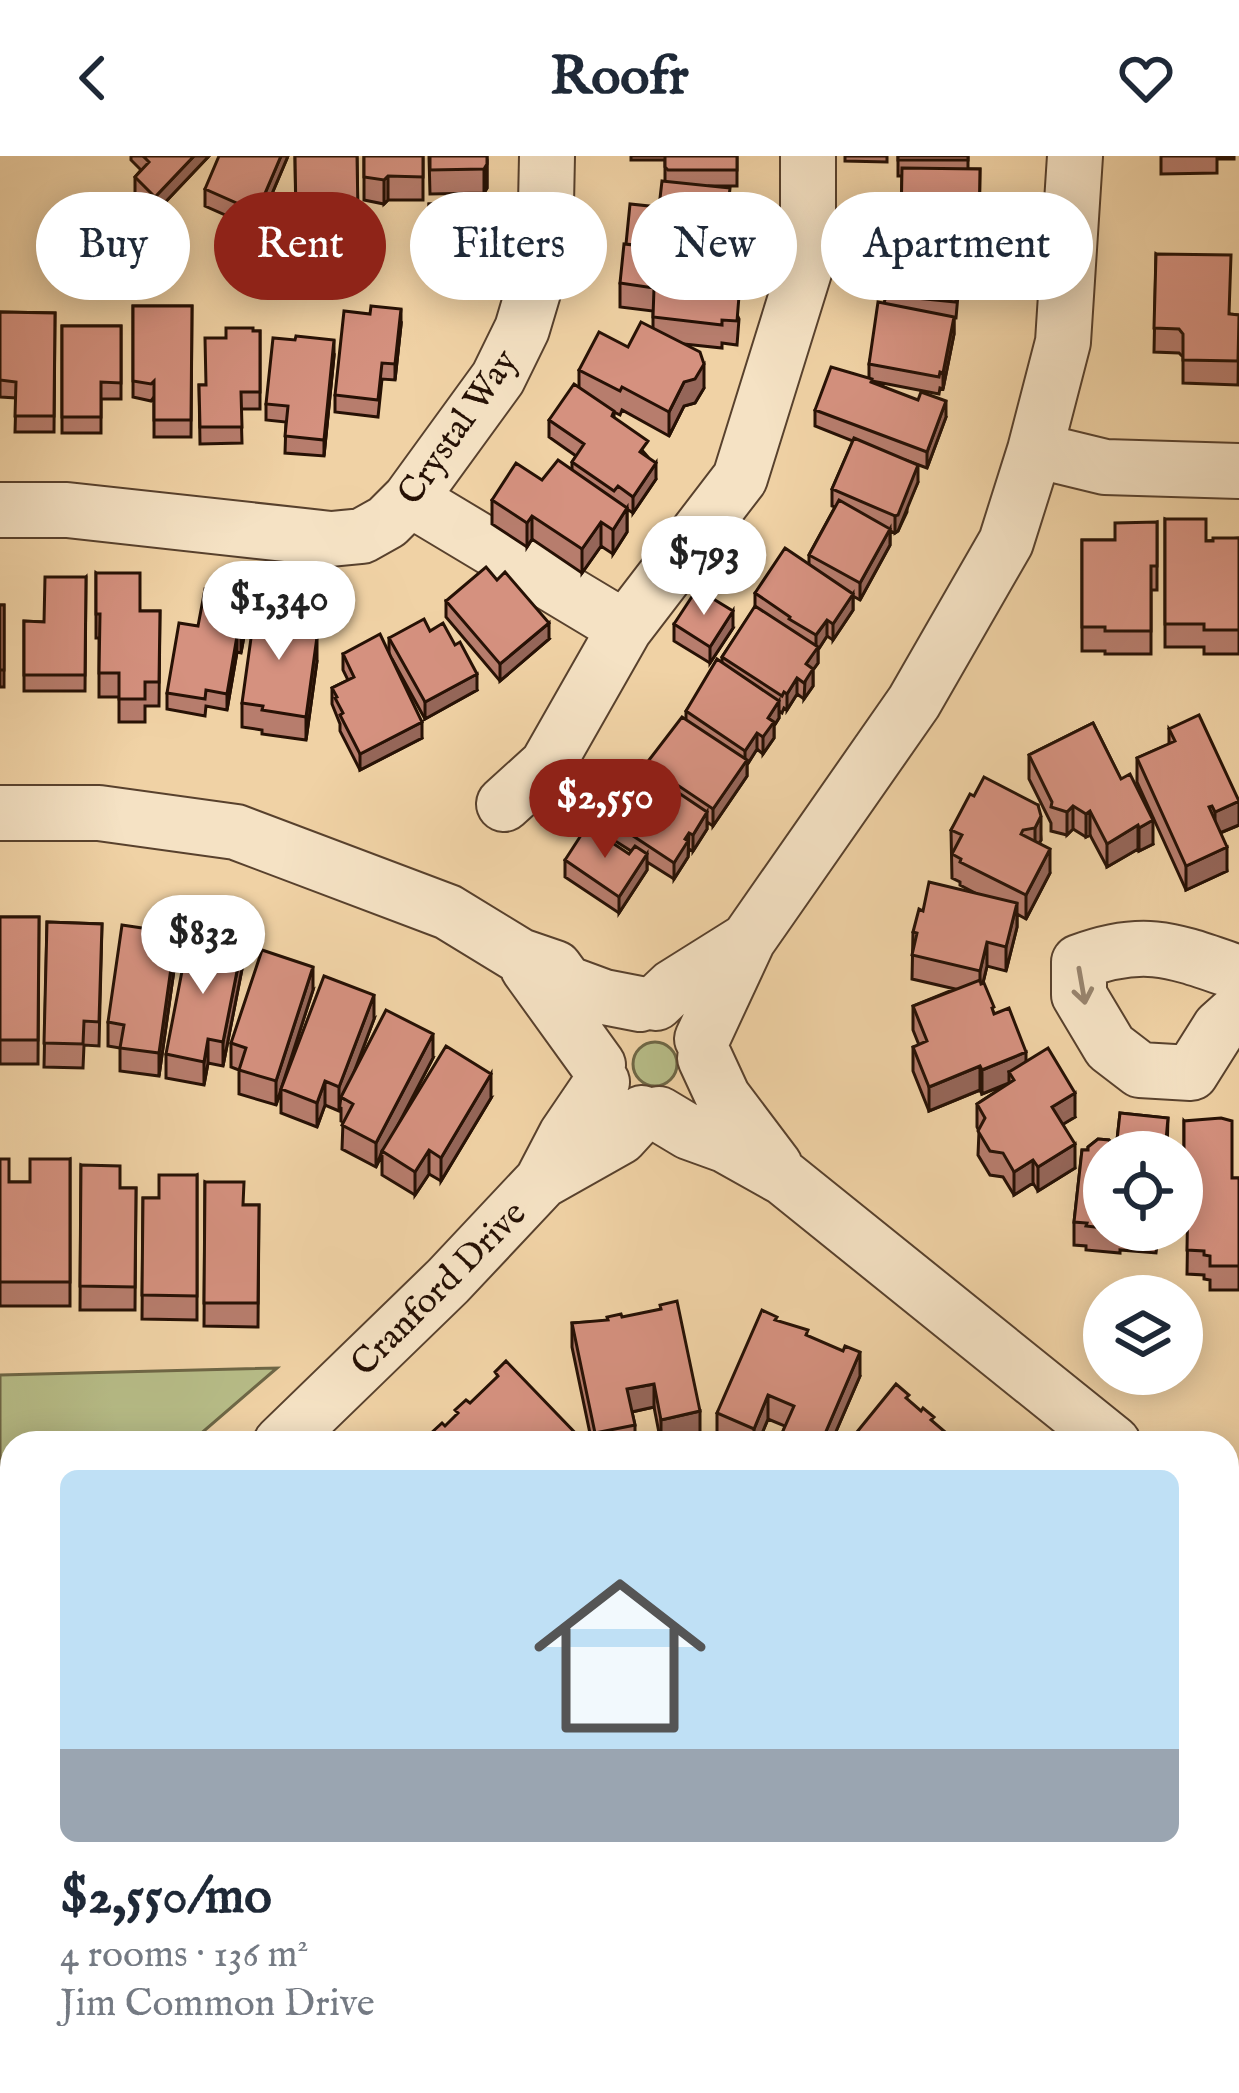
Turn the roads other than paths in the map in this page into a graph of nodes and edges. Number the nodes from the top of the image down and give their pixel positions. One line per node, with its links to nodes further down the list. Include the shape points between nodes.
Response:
1 (547, 156): 6 (street, Crystal Way, via 545,253 521,329 498,378)
2 (808, 156): 8 (street, via 808,259 740,478)
3 (1075, 156): 4 (street, via 1063,342)
4 (1035, 450): 5 (street, via 1105,467); 11 (street, via 1006,542 914,702)
5 (1239, 471)
6 (410, 500): 7 (street, Crystal Way, via 362,536 331,539); 8 (street)
7 (0, 510)
8 (625, 628): 9 (street, via 548,765)
9 (504, 803)
10 (0, 813): 12 (street, via 98,813 236,832 448,912)
11 (748, 940): 14 (street); 16 (street)
12 (520, 956): 14 (street, via 555,968 566,983); 17 (street)
13 (1239, 974): 15 (street, one-way to 15, via 1168,949 1112,950 1079,962 1079,994 1110,1047 1140,1070 1191,1073)
14 (648, 1004): 16 (street, via 676,1011); 17 (street, via 623,1012 598,1048)
15 (1239, 1010)
16 (703, 1049): 17 (street, via 694,1090 674,1107); 18 (street, via 723,1096)
17 (625, 1093): 18 (street); 19 (street, Cranford Drive, via 566,1135 542,1181)
18 (784, 1178): 20 (street)
19 (293, 1431)
20 (1098, 1431)

